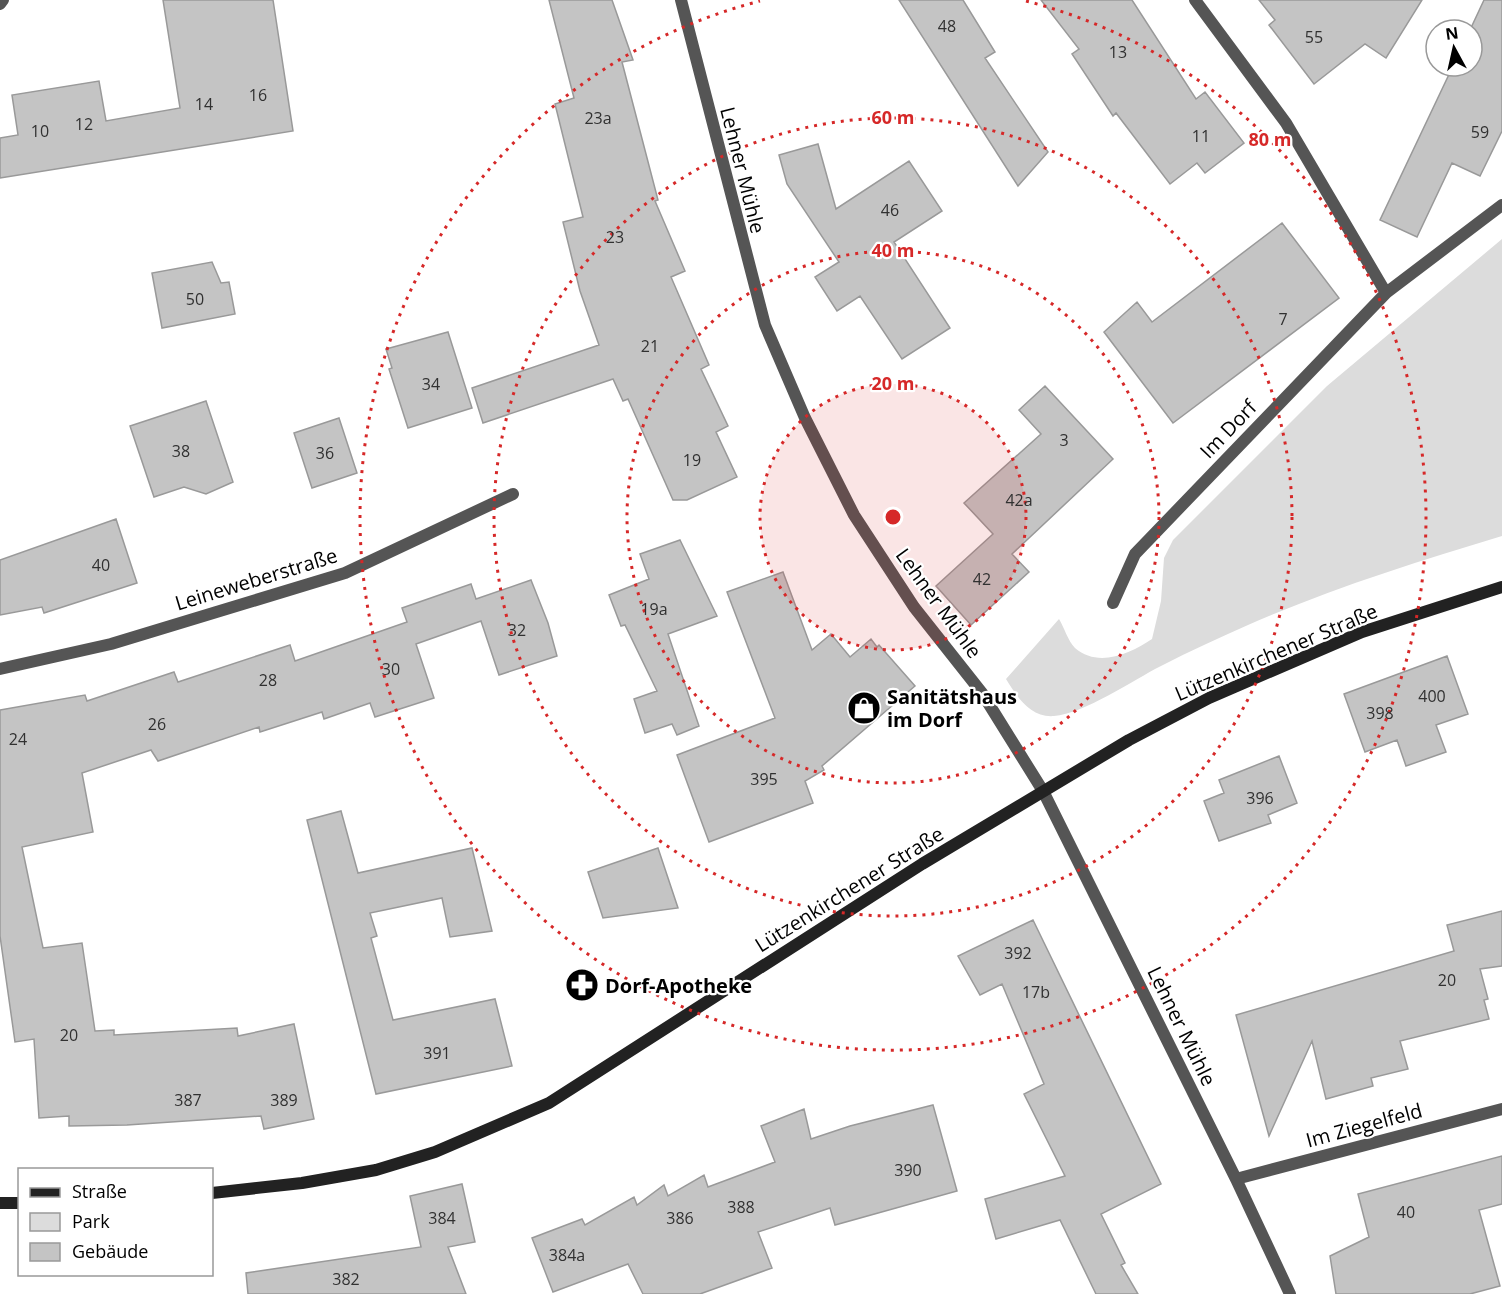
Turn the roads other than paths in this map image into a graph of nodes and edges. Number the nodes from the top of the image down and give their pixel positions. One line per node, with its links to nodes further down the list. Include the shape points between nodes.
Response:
1 (3, 0): 4 (street)
2 (681, 0): 11 (street, Lehner Mühle, via 765,324 805,418 854,515 914,607 982,693)
3 (1195, 0): 6 (street, via 1286,123)
4 (0, 4)
5 (1502, 205): 6 (street, Im Dorf)
6 (1386, 293): 9 (street, Im Dorf, via 1135,554)
7 (513, 494): 10 (street, Leineweberstraße, via 345,573 111,644)
8 (1502, 587): 11 (main road, Lützenkirchener Straße, via 1362,632 1209,698)
9 (1113, 603)
10 (0, 669)
11 (1043, 791): 13 (street, Lehner Mühle); 14 (main road, Lützenkirchener Straße, via 549,1103 435,1152 376,1170)
12 (1502, 1109): 13 (street, Im Ziegelfeld)
13 (1236, 1179): 17 (street, Lehner Mühle)
14 (213, 1193)
15 (0, 1203): 16 (main road)
16 (18, 1203)
17 (1290, 1294)

